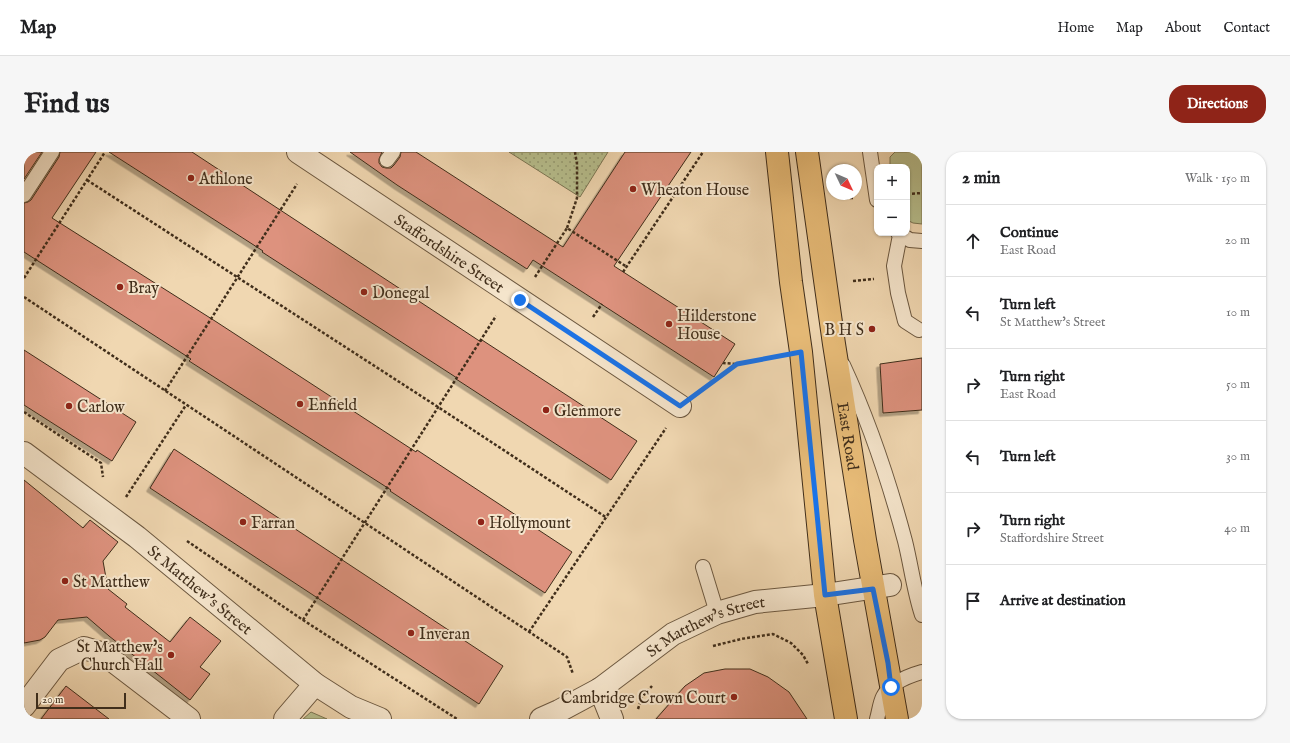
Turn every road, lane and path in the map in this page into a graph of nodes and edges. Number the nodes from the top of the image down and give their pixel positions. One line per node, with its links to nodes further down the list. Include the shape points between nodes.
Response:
1 (52, 152): 13 (lane)
2 (105, 152): 10 (path)
3 (575, 152): 14 (path, via 577,198)
4 (703, 152): 18 (path)
5 (777, 152): 26 (main road)
6 (807, 152): 25 (main road, East Road)
7 (870, 152): 9 (lane)
8 (305, 156): 20 (path); 22 (street, Staffordshire Street)
9 (874, 179)
10 (87, 180): 20 (path); 21 (path)
11 (922, 193): 12 (path)
12 (910, 194)
13 (24, 195)
14 (567, 228): 18 (path); 22 (path)
15 (899, 236): 24 (lane, via 894,266 898,293 905,321)
16 (903, 236): 17 (lane, via 910,240)
17 (922, 241)
18 (627, 267): 19 (path)
19 (623, 272)
20 (237, 277): 29 (path); 32 (path)
21 (24, 278)
22 (515, 297): 31 (street, Staffordshire Street); 32 (path)
23 (24, 298): 29 (path)
24 (920, 330)
25 (834, 344): 41 (main road, East Road); 44 (lane, via 882,464 905,540)
26 (801, 352): 28 (path); 42 (main road)
27 (723, 363): 28 (path)
28 (737, 364): 31 (path)
29 (165, 391): 30 (path)
30 (186, 405): 36 (path, via 125,499); 38 (path)
31 (680, 406): 37 (path)
32 (438, 407): 37 (path); 38 (path)
33 (24, 412): 35 (path, via 101,463)
34 (24, 453): 51 (street, St Matthew's Street, via 137,537)
35 (103, 478)
36 (120, 495)
37 (607, 518): 46 (path)
38 (365, 523): 45 (path); 46 (path)
39 (184, 539): 45 (path)
40 (703, 567): 43 (lane)
41 (881, 587): 42 (street, St Matthew's Street); 52 (main road, East Road)
42 (825, 595): 43 (street, St Matthew's Street, via 755,602); 62 (main road)
43 (717, 613): 53 (street, St Matthew's Street, via 673,634)
44 (922, 615)
45 (303, 620): 59 (path)
46 (529, 632): 53 (path, via 567,657)
47 (712, 647): 48 (path, via 774,634 790,643 803,655)
48 (809, 666)
49 (922, 672): 52 (lane, via 905,677)
50 (656, 681): 55 (path, via 642,697)
51 (315, 684): 57 (street); 58 (street, St Matthew's Street, via 351,707)
52 (891, 687): 63 (lane, via 883,697); 64 (main road, East Road)
53 (591, 694): 60 (street, St Matthew's Street); 61 (street)
54 (24, 706): 56 (street, via 59,660 84,648 104,654)
55 (637, 712)
56 (189, 719)
57 (285, 719)
58 (380, 719)
59 (456, 719)
60 (540, 719)
61 (612, 719)
62 (846, 719)
63 (877, 719)
64 (897, 719)

